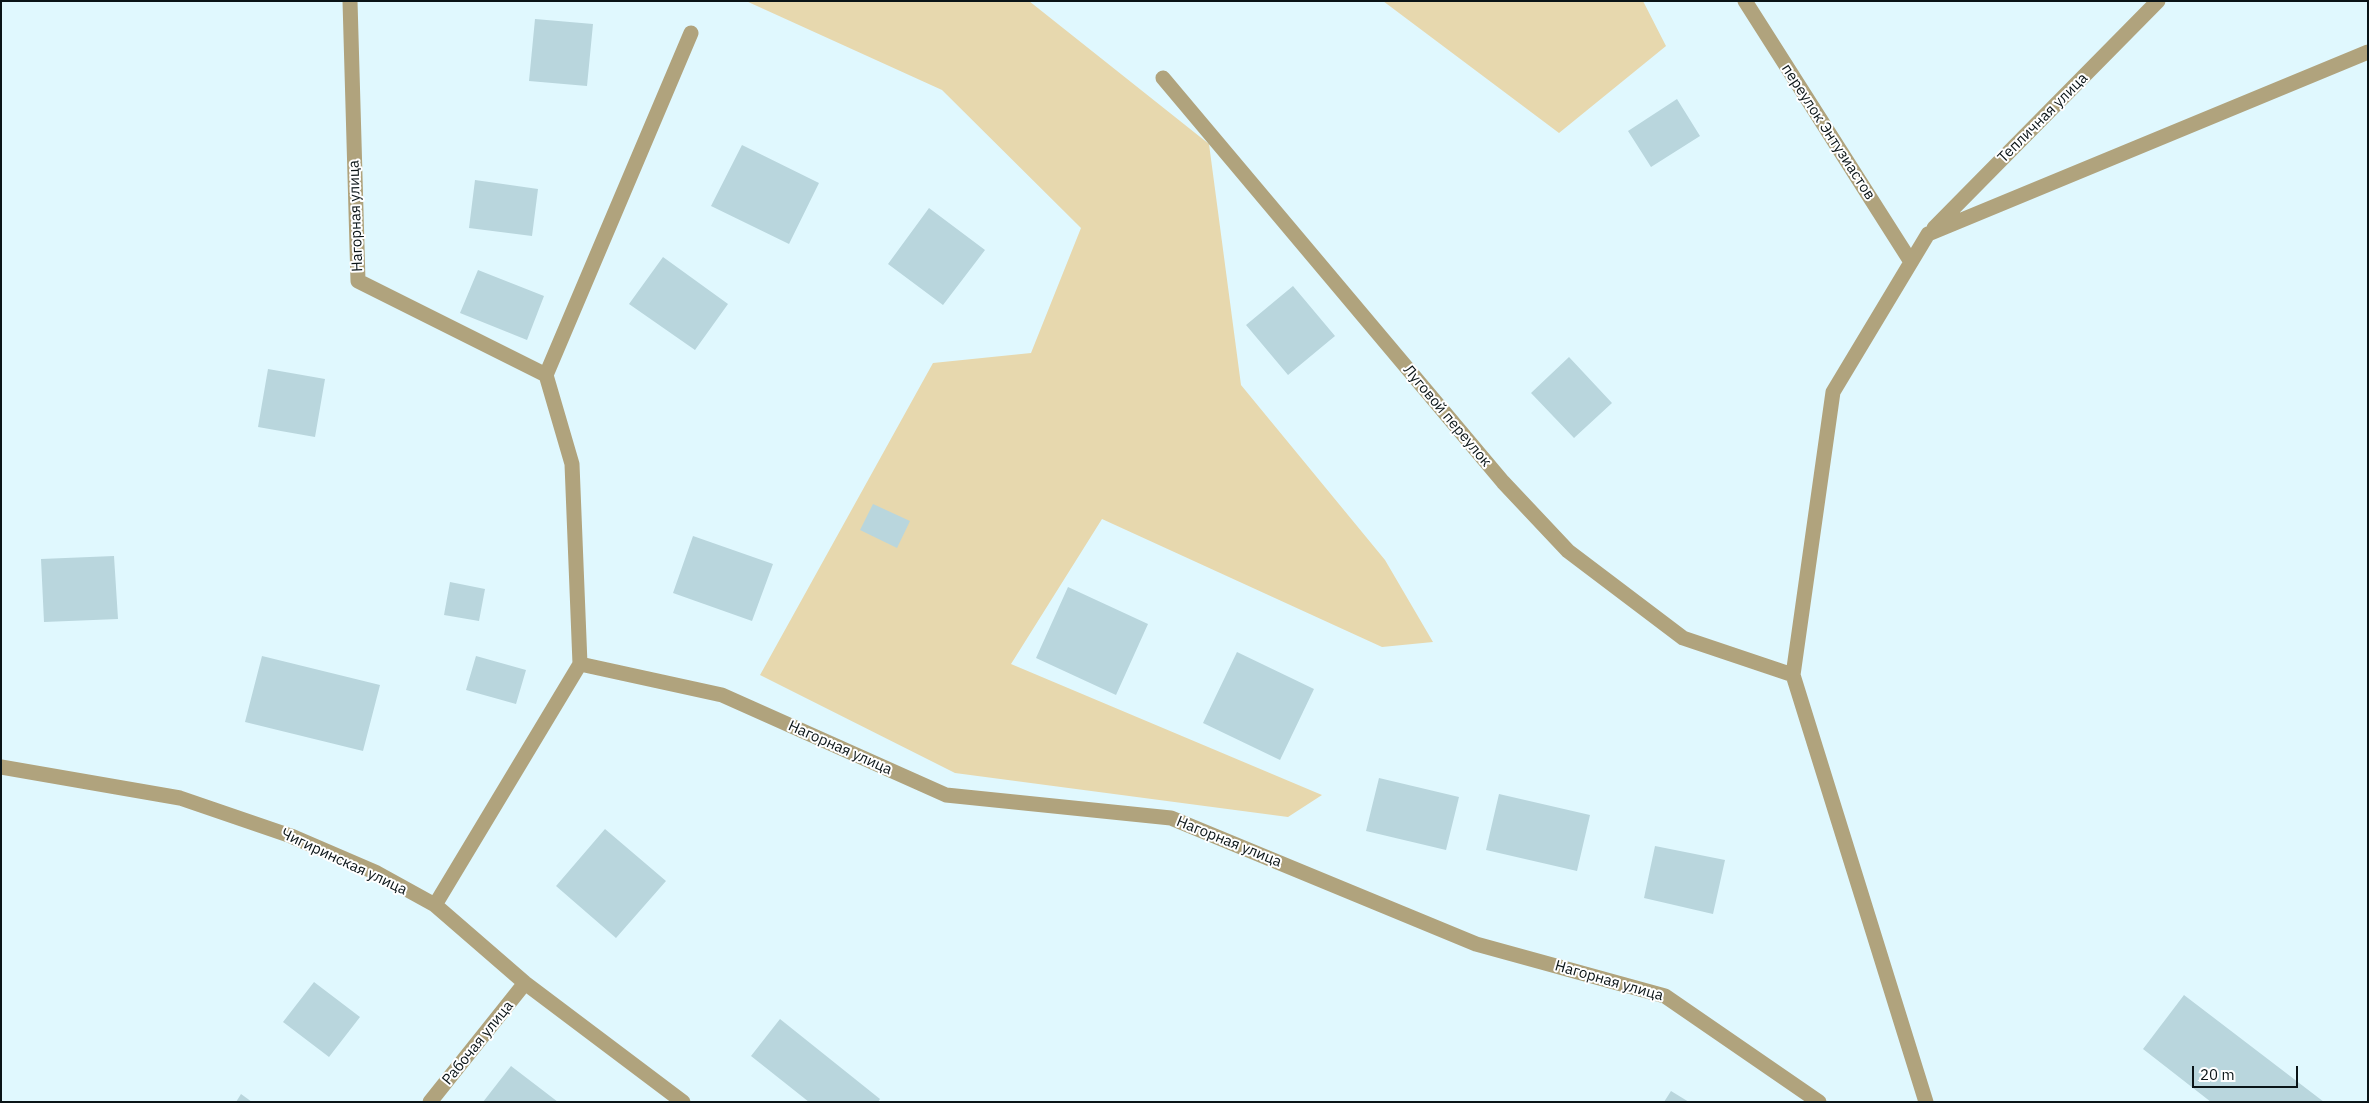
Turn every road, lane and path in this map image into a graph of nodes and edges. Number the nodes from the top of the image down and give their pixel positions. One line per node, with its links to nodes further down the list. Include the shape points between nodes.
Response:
1 (350, 1): 9 (street, Нагорная улица, via 358,281)
2 (1745, 1): 8 (street, переулок Энтузиастов)
3 (2158, 1): 7 (street, Тепличная улица)
4 (691, 33): 9 (street)
5 (2368, 52): 7 (street)
6 (1163, 78): 11 (street, Луговой переулок, via 1503,482 1568,551 1684,638)
7 (1928, 234): 8 (street, Тепличная улица)
8 (1911, 262): 11 (street, Тепличная улица, via 1833,392)
9 (546, 374): 10 (street, via 572,464)
10 (580, 664): 13 (street); 17 (street, Нагорная улица, via 722,695 946,795 1171,818 1476,944 1665,996)
11 (1793, 675): 18 (street)
12 (1, 767): 13 (street, Чигиринская улица, via 180,798 291,836 377,873)
13 (435, 905): 14 (street, Чигиринская улица)
14 (525, 984): 15 (street, Рабочая улица); 16 (street, Чигиринская улица)
15 (430, 1102)
16 (683, 1102)
17 (1820, 1102)
18 (1926, 1102)

